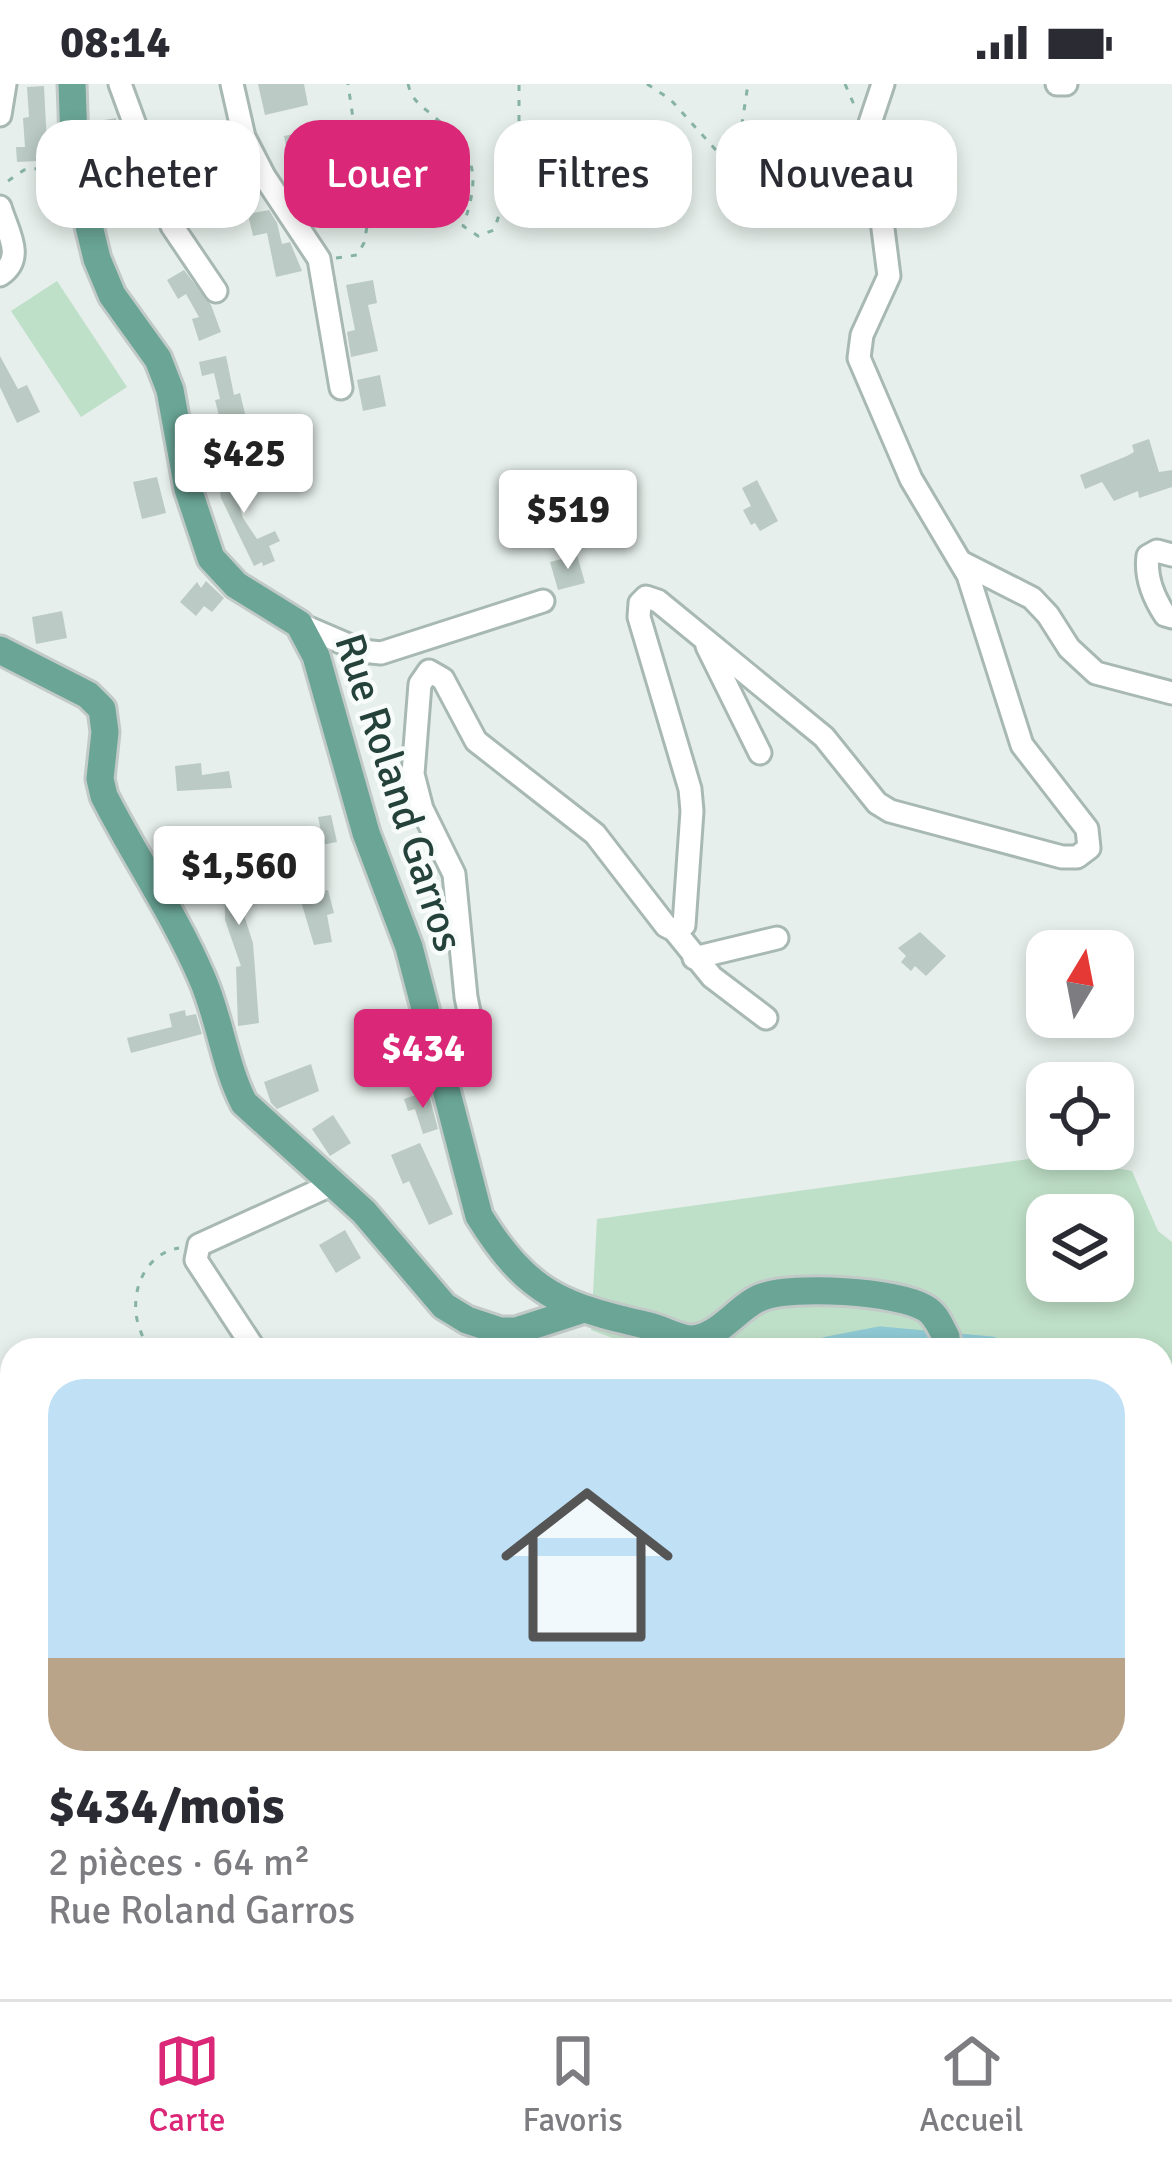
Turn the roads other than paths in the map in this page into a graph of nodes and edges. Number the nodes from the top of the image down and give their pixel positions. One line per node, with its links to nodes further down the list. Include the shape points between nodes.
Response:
1 (5, 84): 6 (street)
2 (72, 84): 15 (main road, Rue Roland Garros, via 75,168 97,259 112,295 158,358 211,558 236,585)
3 (120, 84): 9 (street, via 172,226)
4 (232, 84): 10 (street, via 244,137 320,260)
5 (883, 84): 12 (street, via 866,135 889,276 859,358 911,479)
6 (0, 115)
7 (0, 207): 8 (street, via 15,249)
8 (0, 275)
9 (216, 291)
10 (341, 388)
11 (1172, 555): 14 (street, via 1157,551 1146,564 1155,598)
12 (961, 562): 16 (street, via 1022,746 1087,830 1089,848 1077,857 890,811 824,736); 18 (street, via 1032,598 1096,673)
13 (543, 601): 15 (street, via 381,653)
14 (1172, 617)
15 (299, 624): 24 (main road, Rue Roland Garros, via 316,656)
16 (702, 637): 19 (street); 20 (street, via 654,598 640,603 690,789 686,916)
17 (0, 650): 25 (main road, via 102,709 104,796 203,980 236,1087)
18 (1172, 693)
19 (760, 753)
20 (674, 930): 22 (street); 24 (street, via 595,834 476,741 430,671 420,684 413,774 454,874 476,1065 460,1066)
21 (777, 938): 22 (street)
22 (694, 958): 23 (street)
23 (766, 1018)
24 (429, 1028): 26 (main road, Rue Roland Garros, via 479,1216 542,1292)
25 (333, 1184): 26 (main road, via 444,1306 467,1320 516,1330); 27 (street, via 199,1245 196,1260)
26 (581, 1310): 28 (main road, Rue Roland Garros)
27 (247, 1338)
28 (684, 1338)
29 (697, 1338): 30 (main road, Rue Roland Garros, via 761,1297 799,1291 923,1306)
30 (946, 1338)

